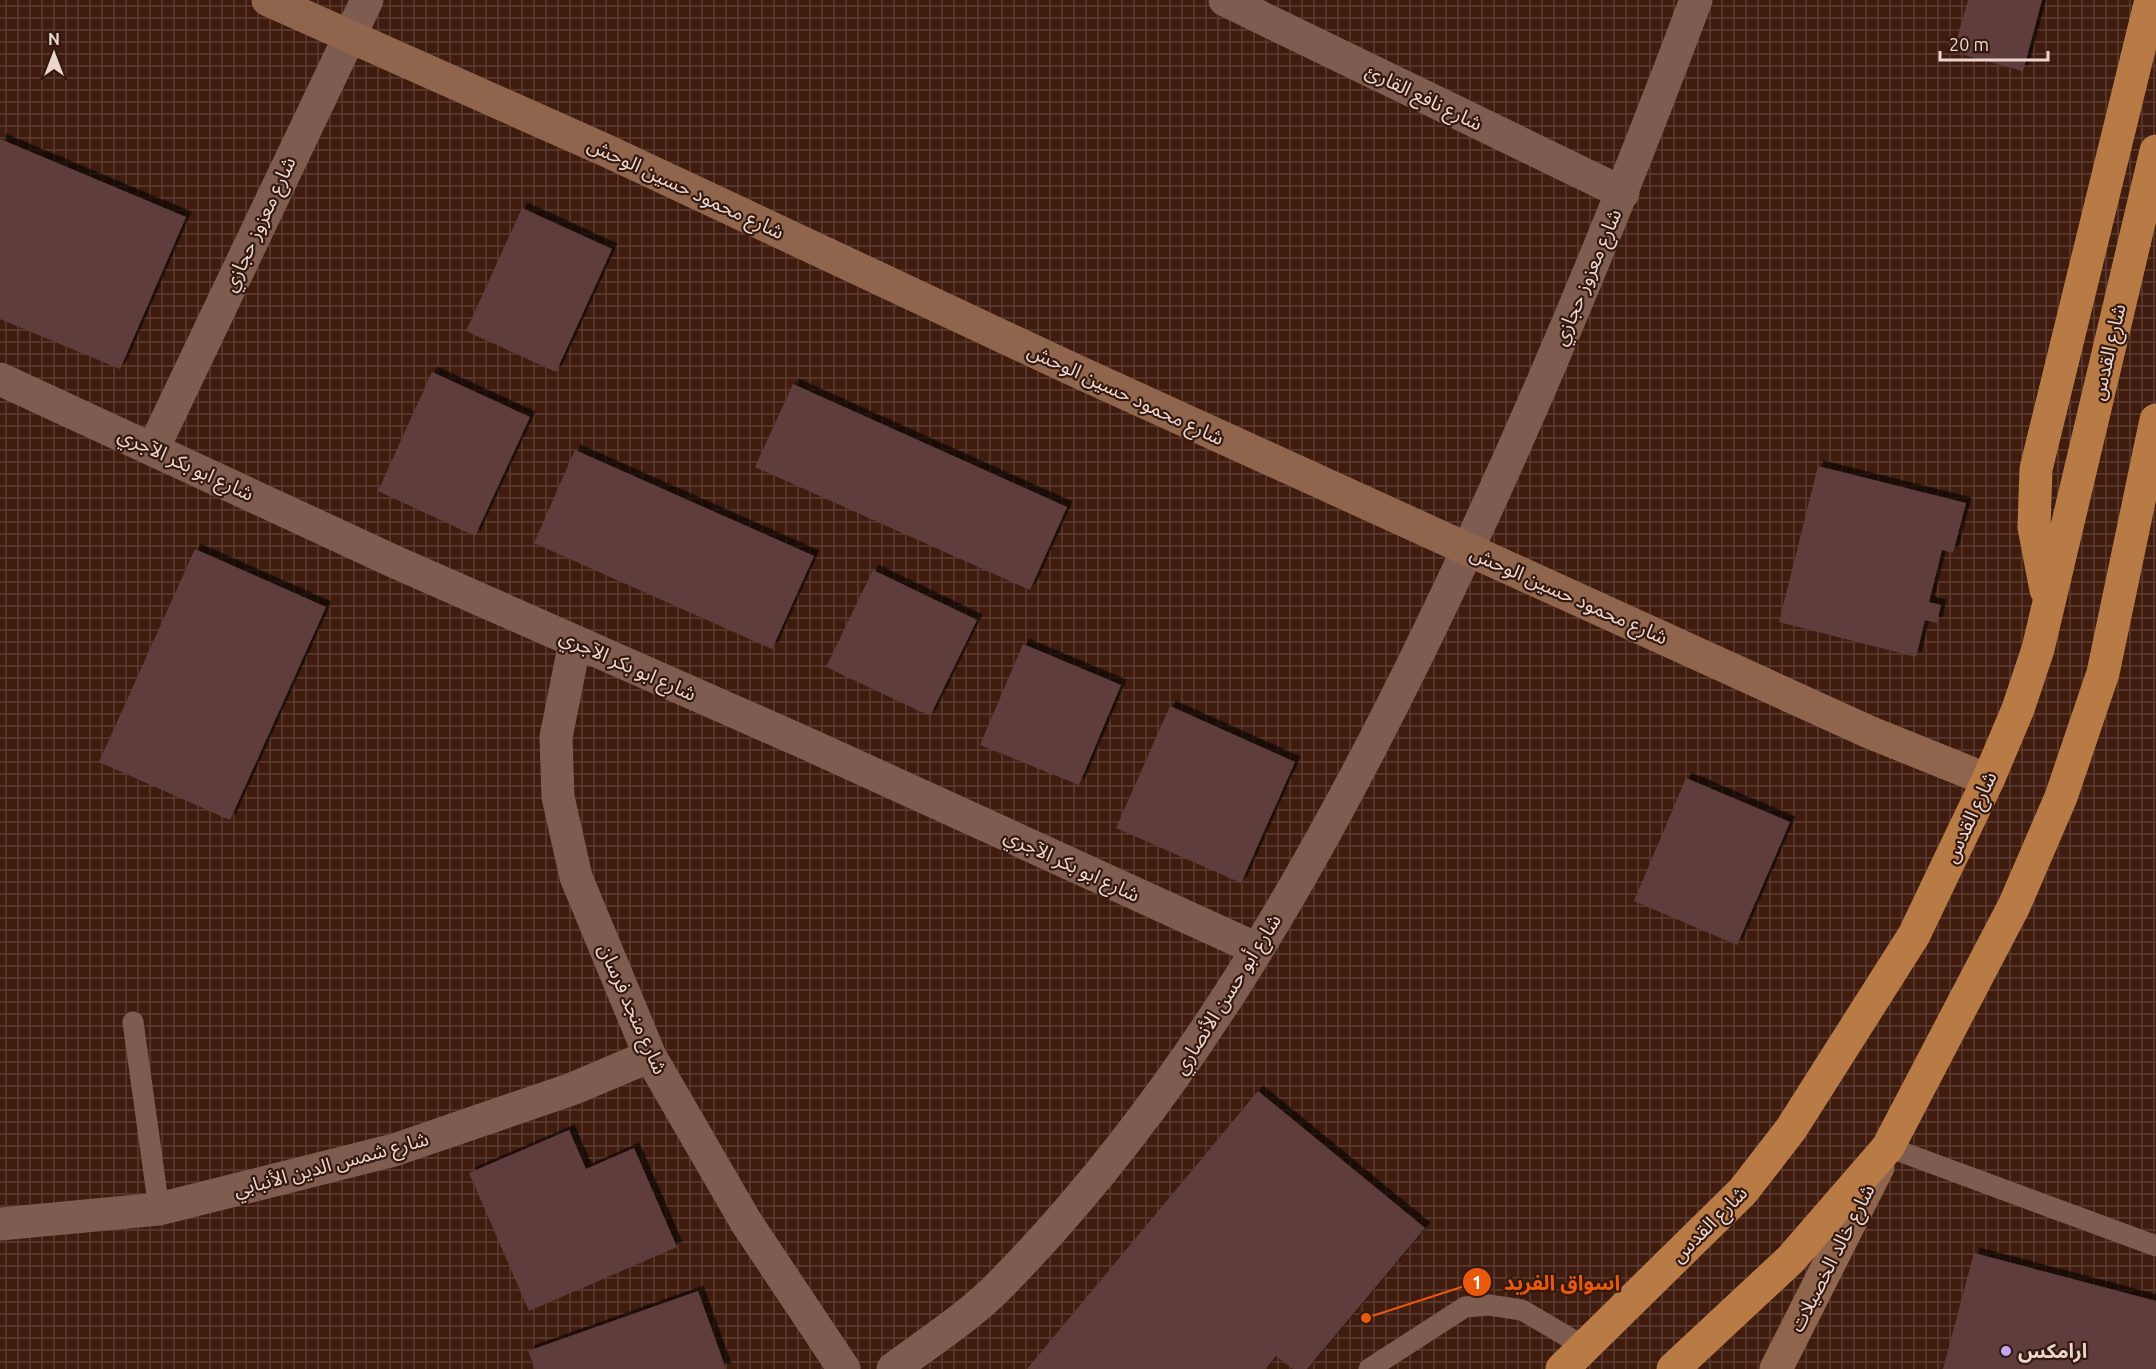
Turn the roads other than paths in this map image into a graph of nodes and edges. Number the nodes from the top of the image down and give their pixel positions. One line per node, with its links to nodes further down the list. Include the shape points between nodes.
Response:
1 (268, 0): 6 (street, شارع محمود حسين الوحش)
2 (367, 0): 6 (street, شارع معزوز حجازي)
3 (1225, 0): 8 (street, شارع نافع القارئ)
4 (1696, 0): 8 (street, شارع معزوز حجازي)
5 (2151, 0): 13 (highway, via 2036,469 2034,526)
6 (347, 36): 11 (street, شارع معزوز حجازي); 12 (street, شارع محمود حسين الوحش, via 605,150)
7 (2156, 151): 13 (highway, شارع القدس)
8 (1623, 193): 12 (street, شارع معزوز حجازي)
9 (0, 379): 11 (street, شارع ابو بكر الآجري)
10 (2156, 420): 19 (highway, via 2103,674 2061,797 2014,906)
11 (153, 449): 14 (street, شارع ابو بكر الآجري)
12 (1469, 550): 15 (street, شارع محمود حسين الوحش, via 1869,732); 16 (street, شارع أبو حسن الأنصاري, via 1345,800)
13 (2048, 601): 15 (highway, شارع القدس, via 2038,649 2018,709)
14 (575, 642): 16 (street, شارع ابو بكر الآجري); 18 (street, شارع منجد فرسان, via 556,737 558,796 576,877)
15 (1988, 780): 23 (highway, شارع القدس, via 1914,935 1791,1129 1743,1191)
16 (1257, 949): 26 (street, شارع أبو حسن الأنصاري, via 1191,1054 1129,1141 1054,1228 998,1288)
17 (133, 1022): 20 (lane)
18 (650, 1056): 20 (street, شارع شمس الدين الأنبابي, via 572,1089 394,1150); 25 (street, شارع منجد فرسان, via 746,1222)
19 (1888, 1147): 22 (lane); 24 (highway, via 1791,1259); 29 (street, شارع خالد الخصيلات)
20 (159, 1209): 21 (street, شارع شمس الدين الأنبابي)
21 (0, 1224)
22 (2156, 1246)
23 (1586, 1347): 27 (lane, via 1522,1310 1489,1305 1465,1307); 28 (highway, شارع القدس)
24 (1683, 1367)
25 (844, 1369)
26 (893, 1369)
27 (1369, 1369)
28 (1562, 1369)
29 (1776, 1369)

